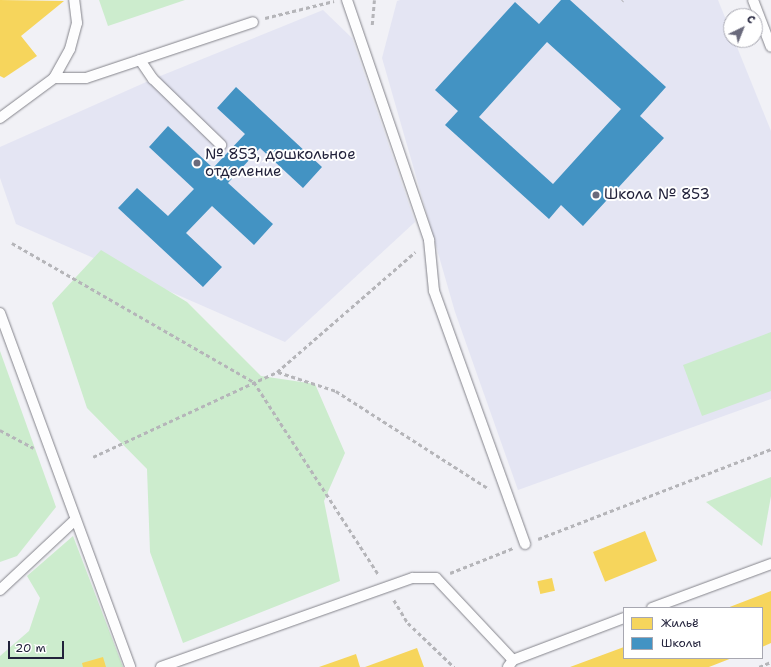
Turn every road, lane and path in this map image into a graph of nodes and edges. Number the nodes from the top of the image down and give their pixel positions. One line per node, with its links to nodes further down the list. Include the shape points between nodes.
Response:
1 (74, 0): 8 (lane, via 77,23 70,49)
2 (338, 0): 5 (path)
3 (347, 0): 11 (lane)
4 (753, 0): 6 (lane)
5 (253, 22): 7 (lane)
6 (771, 47)
7 (140, 60): 8 (lane, via 86,78); 10 (lane, via 153,79)
8 (54, 78): 9 (lane)
9 (0, 118)
10 (221, 145)
11 (429, 240): 14 (path); 20 (lane, via 434,291)
12 (12, 243): 15 (path)
13 (0, 313): 19 (lane)
14 (277, 372): 15 (path); 20 (path, via 336,391)
15 (254, 382): 18 (path); 25 (path)
16 (0, 430): 19 (path)
17 (771, 449): 22 (path)
18 (92, 456)
19 (52, 457): 21 (lane)
20 (510, 502): 22 (lane)
21 (75, 520): 26 (lane); 31 (lane)
22 (525, 544): 24 (path)
23 (771, 564): 27 (lane)
24 (436, 578): 25 (lane, via 413,578); 30 (lane)
25 (387, 588): 32 (lane); 33 (path, via 408,623)
26 (0, 590)
27 (655, 607)
28 (623, 618): 30 (lane)
29 (771, 662): 34 (path)
30 (511, 663)
31 (130, 667)
32 (161, 667)
33 (454, 667)
34 (759, 667)

